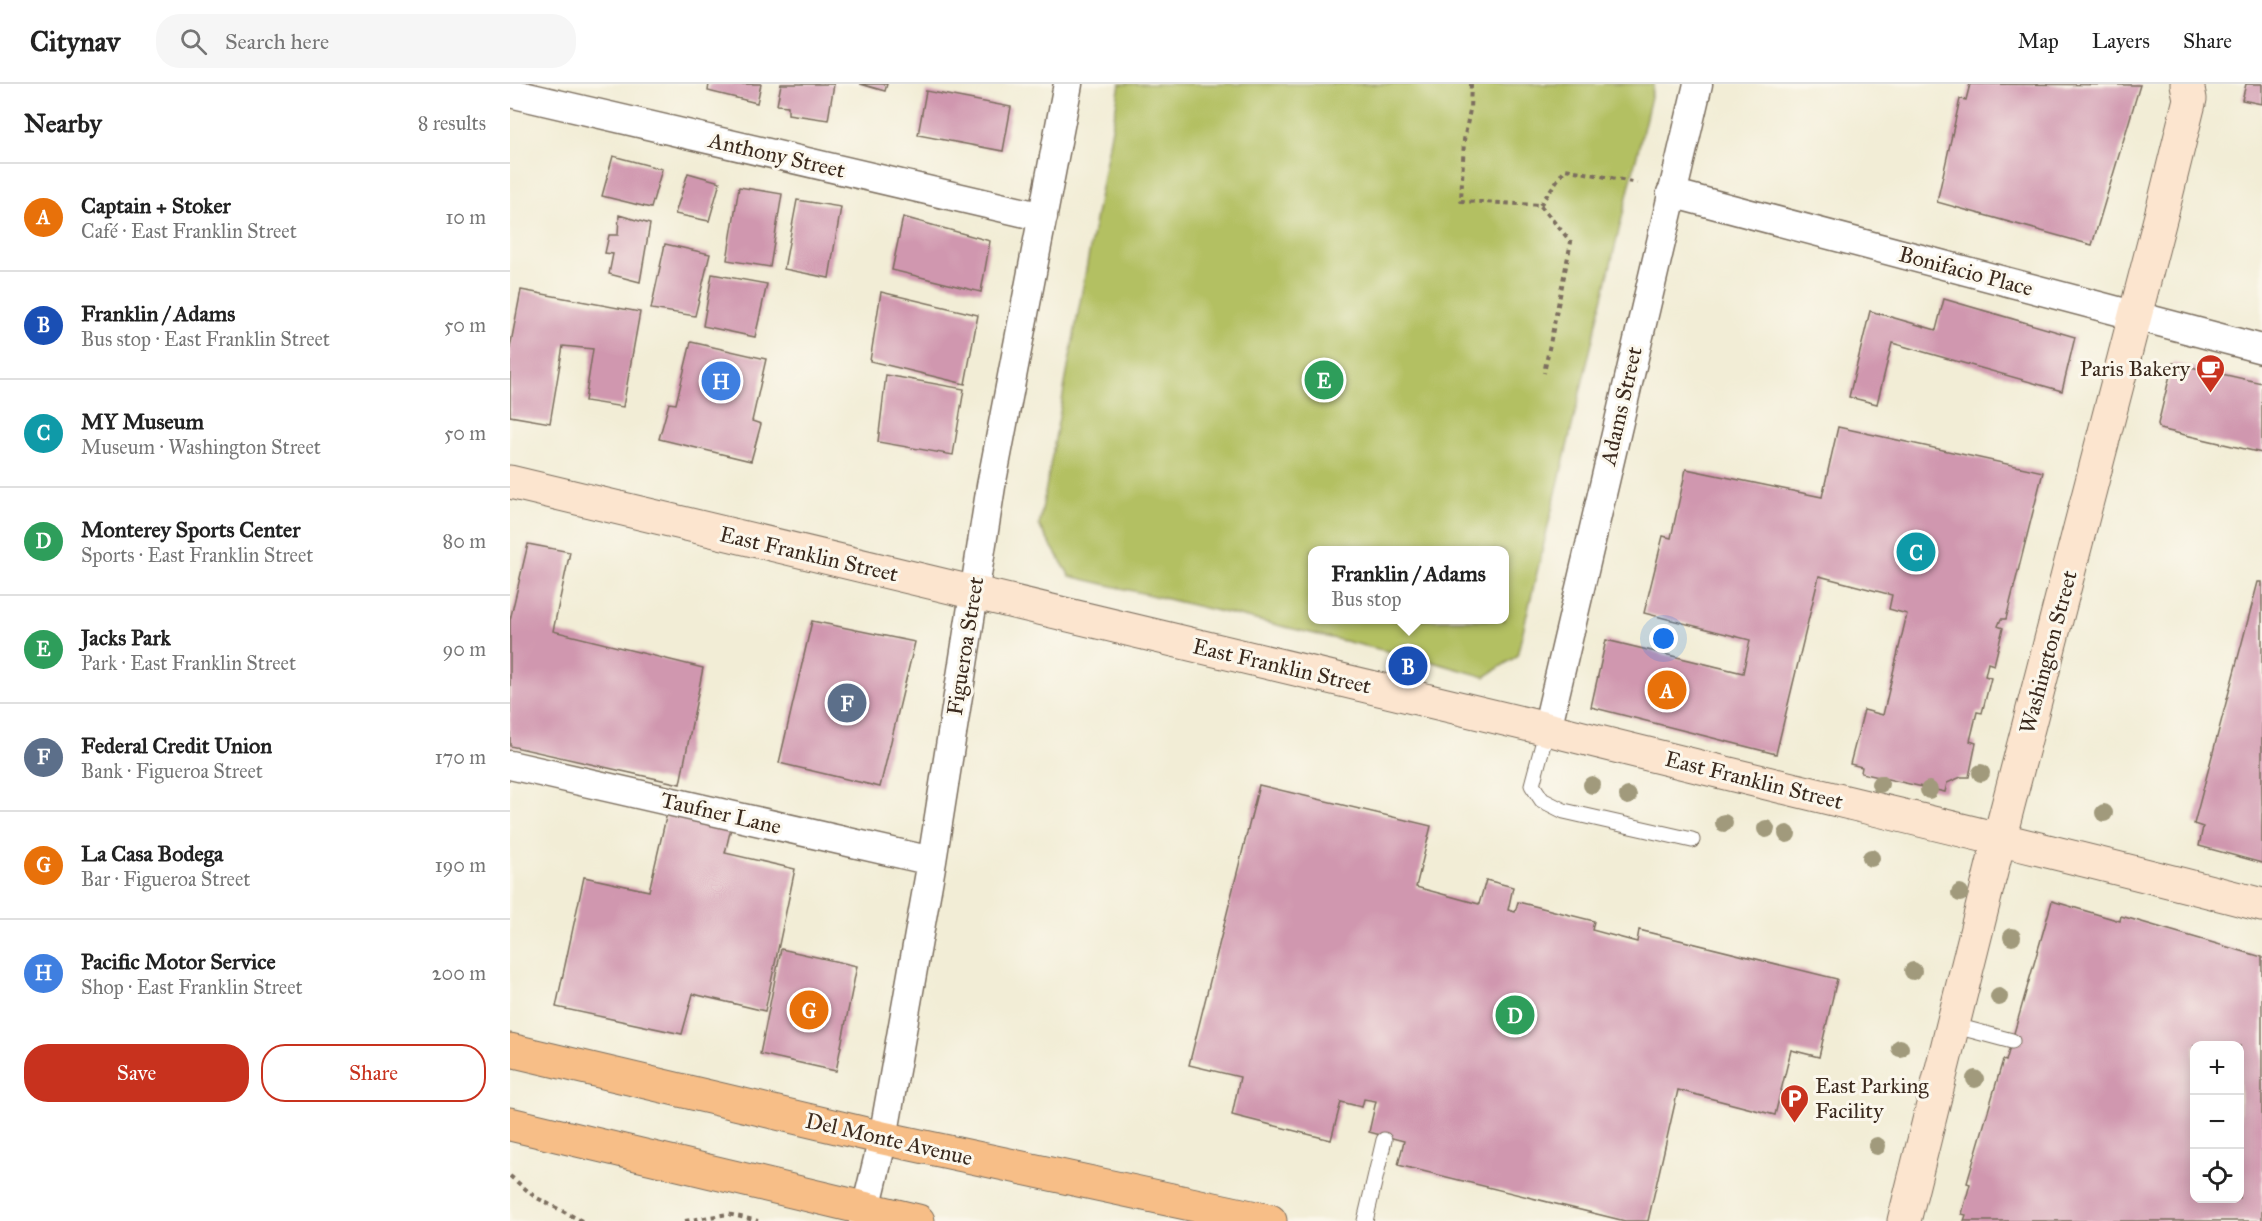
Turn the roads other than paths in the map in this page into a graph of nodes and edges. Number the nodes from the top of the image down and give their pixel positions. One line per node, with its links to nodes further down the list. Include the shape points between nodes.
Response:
1 (1068, 84): 6 (street, Figueroa Street)
2 (1698, 84): 5 (street, Adams Street)
3 (2187, 84): 7 (street, Washington Street, via 2190,99)
4 (510, 93): 6 (street, Anthony Street)
5 (1671, 193): 7 (street, Bonifacio Place); 11 (street, Adams Street)
6 (1043, 217): 10 (street, Figueroa Street)
7 (2136, 316): 8 (street, Bonifacio Place); 14 (street, Washington Street)
8 (2262, 349)
9 (510, 482): 10 (street, East Franklin Street)
10 (973, 593): 11 (street, East Franklin Street); 15 (street, Figueroa Street)
11 (1547, 729): 13 (lane, via 1532,785 1542,800 1564,811); 14 (street, East Franklin Street)
12 (510, 765): 15 (street, Taufner Lane)
13 (1692, 840)
14 (1999, 840): 16 (street, East Franklin Street); 17 (street, Washington Street)
15 (932, 861): 21 (street, Figueroa Street)
16 (2262, 905)
17 (1952, 1025): 18 (lane); 27 (street, Washington Street)
18 (2012, 1041)
19 (510, 1050): 21 (main road, Del Monte Avenue)
20 (510, 1124): 23 (main road)
21 (883, 1138): 23 (street, Figueroa Street); 25 (main road, Del Monte Avenue)
22 (1384, 1140): 26 (lane)
23 (865, 1215): 24 (main road)
24 (918, 1221)
25 (1270, 1221)
26 (1365, 1221)
27 (1904, 1221)

